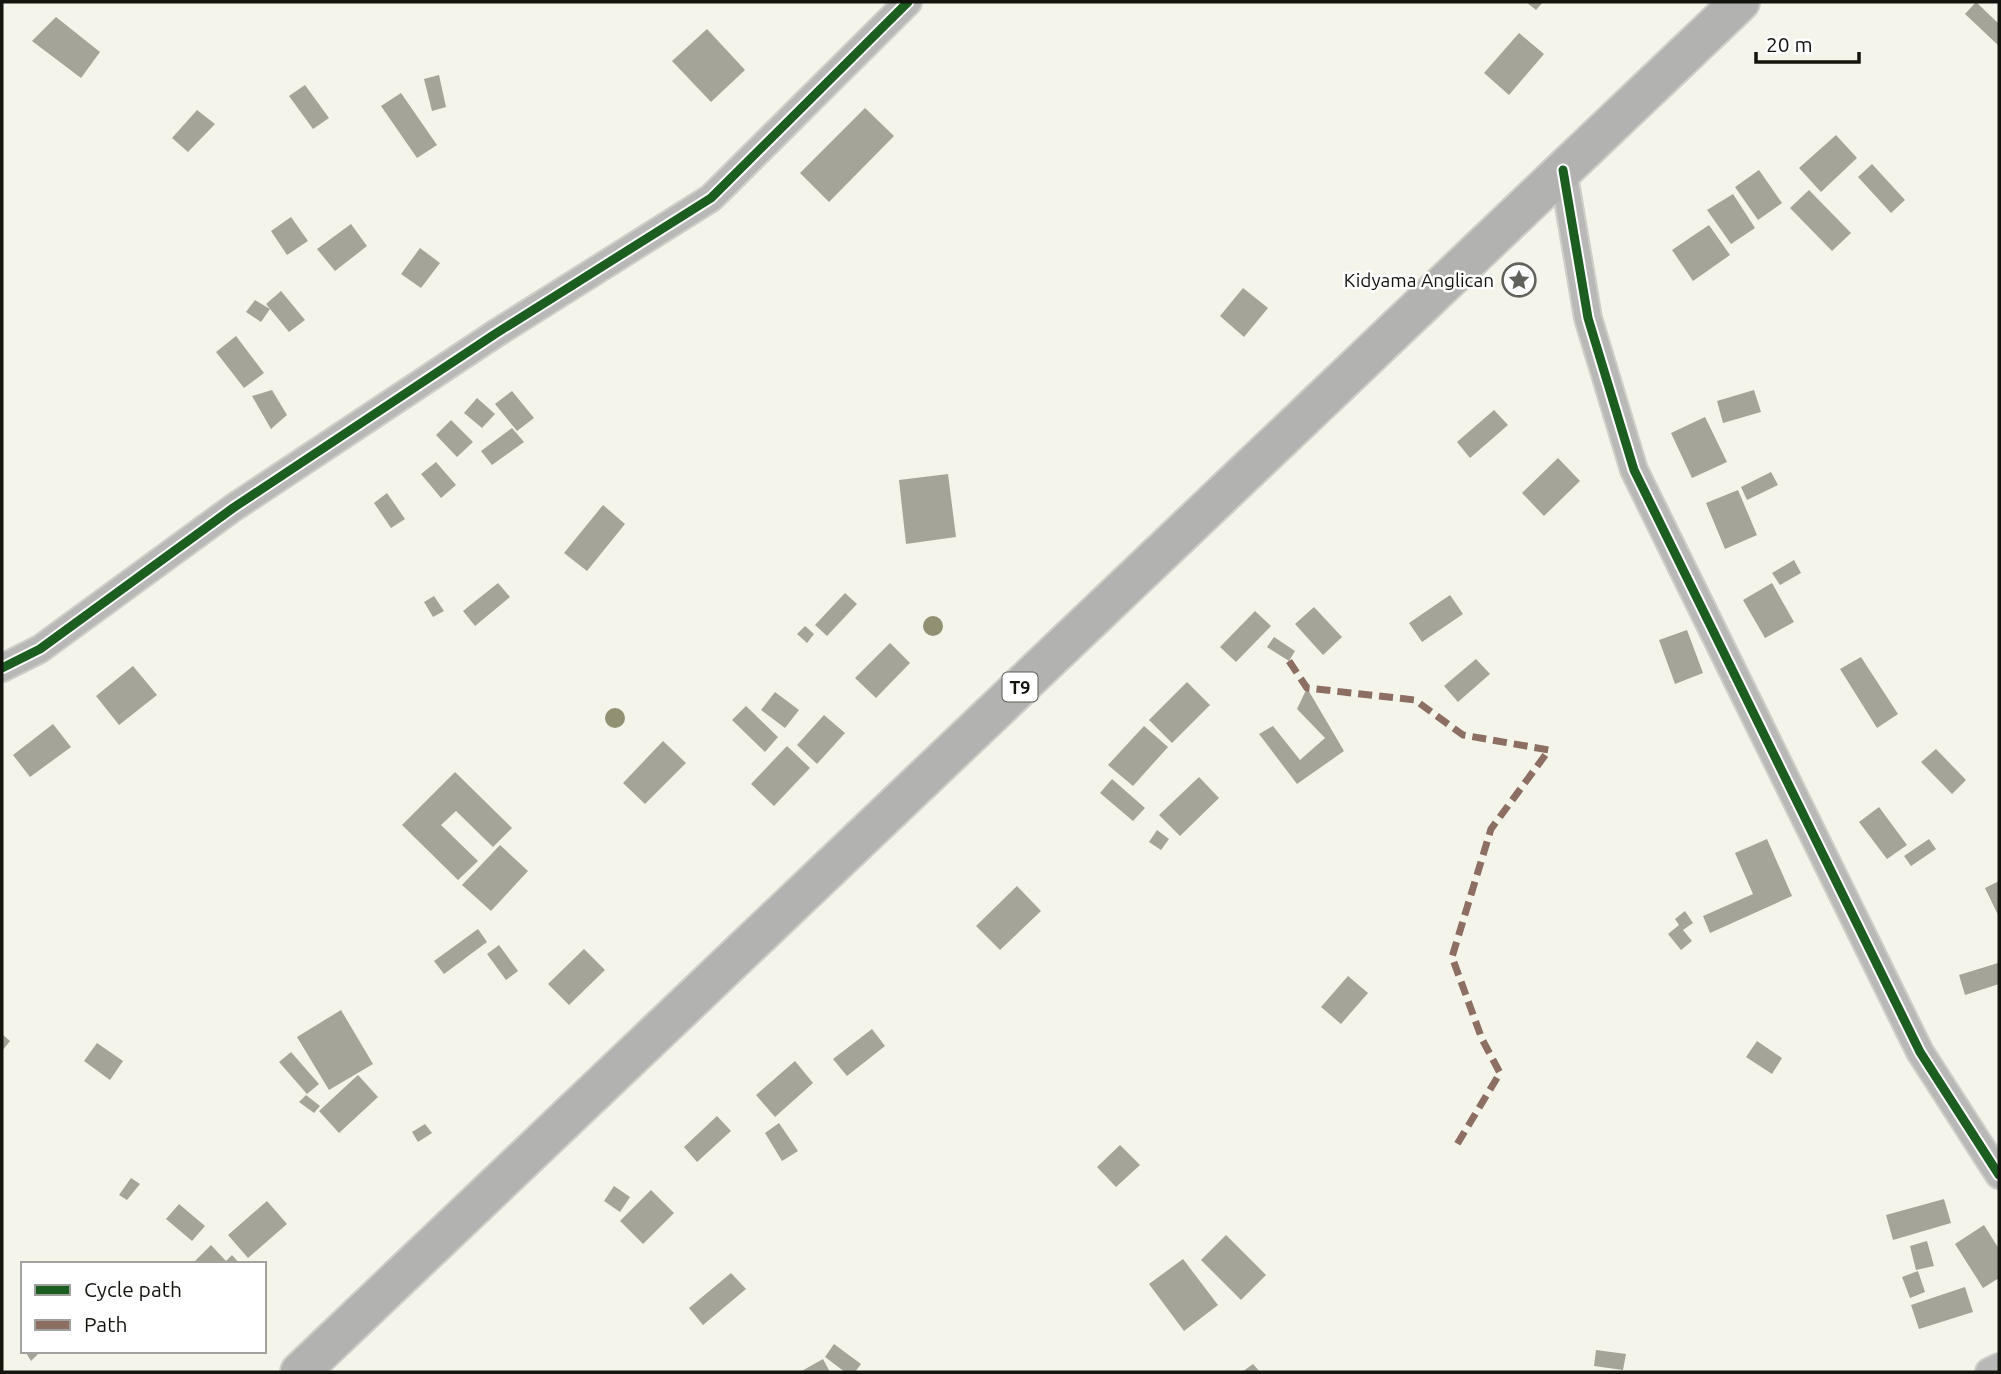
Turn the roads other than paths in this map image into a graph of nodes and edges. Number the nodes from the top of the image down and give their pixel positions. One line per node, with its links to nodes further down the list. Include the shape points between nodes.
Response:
1 (908, 2): 4 (street, via 711,198 426,379 233,508 40,649)
2 (1740, 2): 3 (highway, T9)
3 (1563, 170): 5 (street, via 1588,318 1634,470 1920,1052); 7 (highway, T9)
4 (2, 668)
5 (1999, 1175)
6 (1999, 1367): 8 (street)
7 (300, 1372)
8 (1989, 1372)

